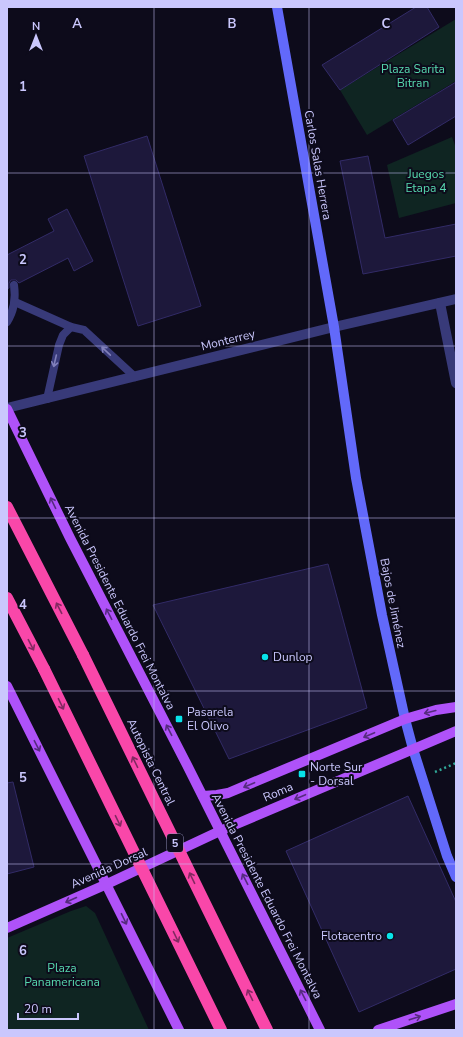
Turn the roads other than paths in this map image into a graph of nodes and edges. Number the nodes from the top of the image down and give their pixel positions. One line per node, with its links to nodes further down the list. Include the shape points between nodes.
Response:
1 (277, 7): 8 (street, Carlos Salas Herrera)
2 (14, 285): 4 (lane)
3 (456, 299): 5 (street, Monterrey)
4 (15, 302): 6 (lane); 7 (lane)
5 (440, 303): 8 (street, Monterrey); 10 (street)
6 (7, 322)
7 (71, 327): 9 (lane, one-way to 7, via 84,330); 11 (lane, one-way to 11, via 59,345)
8 (334, 328): 9 (street, Monterrey); 17 (street, Bajos de Jiménez, via 356,478)
9 (135, 377): 11 (street, Monterrey)
10 (456, 383)
11 (47, 399): 12 (street, Monterrey)
12 (7, 409): 20 (main road, Avenida Presidente Eduardo Frei Montalva, one-way to 12, via 70,538)
13 (7, 507): 28 (highway, Autopista Central / 5, one-way to 13, bridge, via 83,655)
14 (7, 598): 27 (highway, one-way to 27, bridge)
15 (7, 686): 23 (main road, one-way to 23)
16 (456, 707): 17 (main road, one-way to 17)
17 (405, 719): 19 (street, Bajos de Jiménez); 20 (main road, one-way to 20, via 228,793)
18 (456, 731): 19 (main road, Roma)
19 (413, 749): 21 (main road, Roma, one-way to 21); 22 (street, Bajos de Jiménez)
20 (203, 796): 21 (main road, Avenida Presidente Eduardo Frei Montalva)
21 (220, 831): 23 (main road, Avenida Dorsal); 29 (main road, Avenida Presidente Eduardo Frei Montalva, one-way to 21)
22 (456, 877)
23 (107, 884): 24 (main road, Avenida Dorsal, one-way to 24); 26 (main road, one-way to 26)
24 (7, 928)
25 (456, 1004): 30 (main road, one-way to 25)
26 (178, 1030)
27 (221, 1030)
28 (267, 1030)
29 (320, 1030)
30 (379, 1030)

